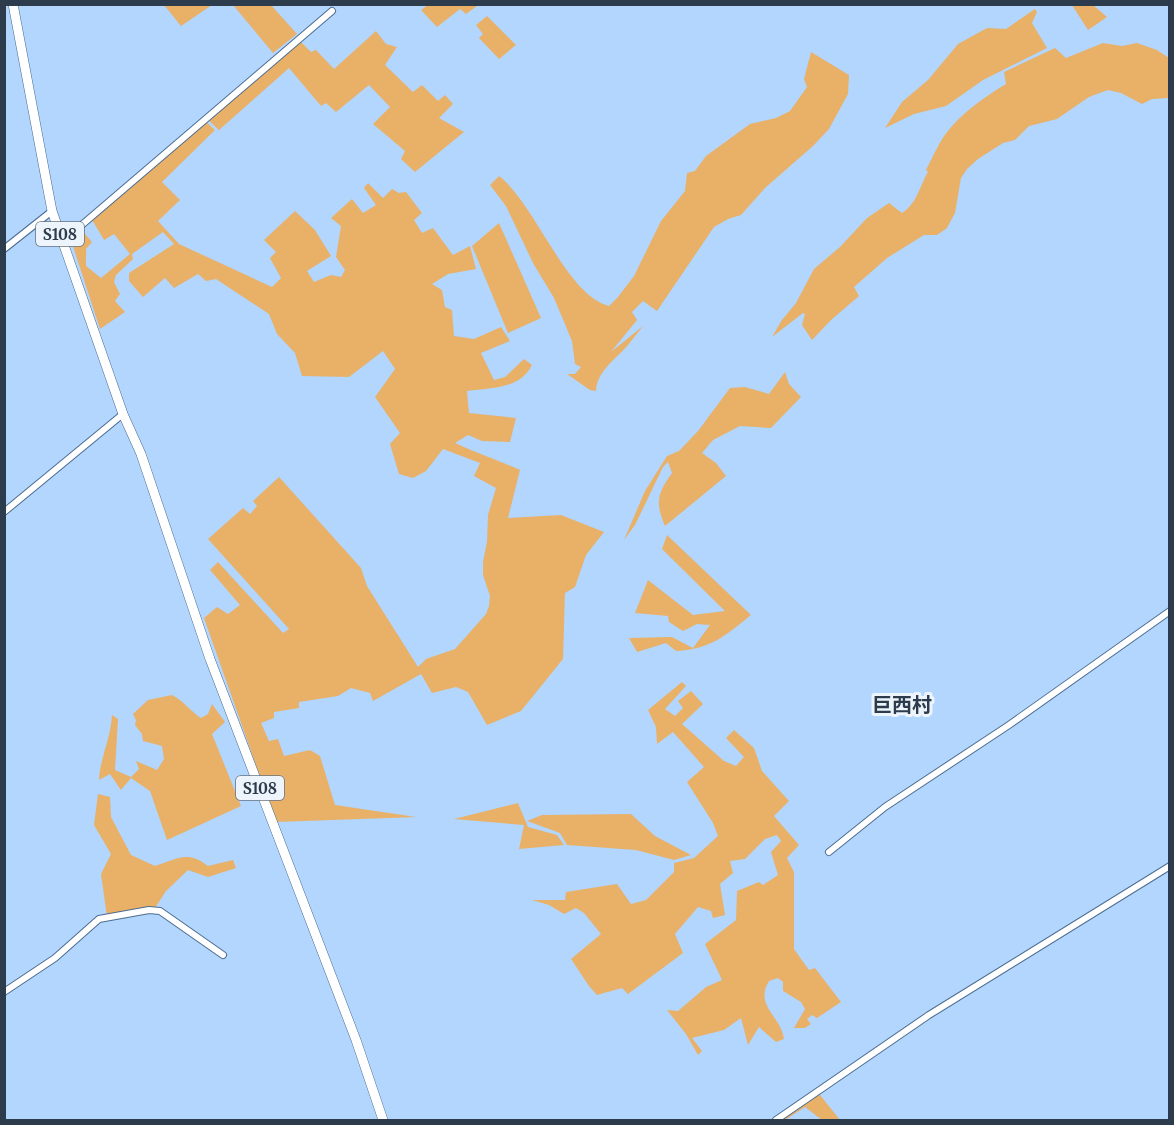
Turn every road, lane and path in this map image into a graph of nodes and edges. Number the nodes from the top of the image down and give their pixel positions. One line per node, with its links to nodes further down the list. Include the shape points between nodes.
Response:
1 (13, 4): 3 (main road, S108)
2 (332, 11): 4 (street)
3 (52, 211): 4 (main road, S108); 5 (street)
4 (63, 241): 6 (main road, S108)
5 (4, 249)
6 (123, 414): 7 (street); 13 (main road, S108, via 141,454 210,659)
7 (4, 512)
8 (1170, 611): 9 (street, via 885,807)
9 (829, 852)
10 (1170, 866): 14 (street, via 929,1015)
11 (223, 955): 12 (street, via 160,911 149,910 99,919 55,958)
12 (4, 992)
13 (383, 1120)
14 (776, 1120)

